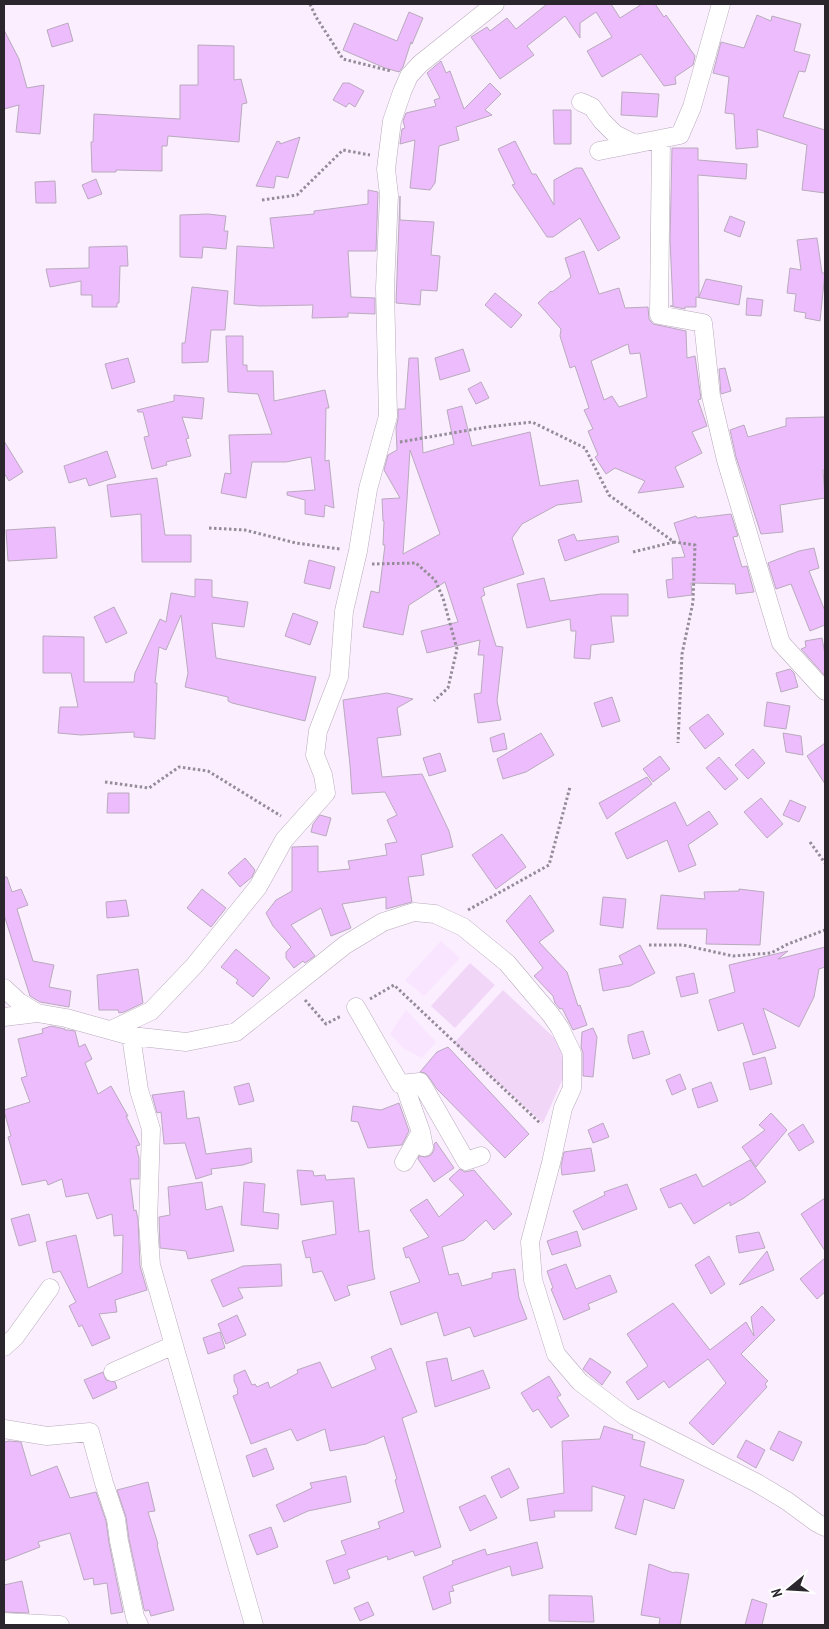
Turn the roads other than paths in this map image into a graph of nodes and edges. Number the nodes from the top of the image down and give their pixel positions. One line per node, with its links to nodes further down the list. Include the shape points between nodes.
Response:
1 (495, 4): 12 (street, via 409,76 392,121 386,169 389,195 385,288 388,416 368,489 344,611 339,677 318,731 315,755 326,793 284,840 258,887 194,966 151,1011)
2 (721, 4): 4 (street, via 692,107 680,135)
3 (581, 102): 5 (street, via 592,107 615,134)
4 (661, 139): 5 (street); 7 (street, via 659,315 703,323 711,396 726,460 781,643)
5 (636, 144): 6 (street)
6 (599, 151)
7 (825, 691)
8 (4, 988): 10 (street)
9 (356, 1007): 14 (street, via 400,1084)
10 (37, 1013): 11 (street); 12 (street)
11 (4, 1017)
12 (111, 1030): 13 (street)
13 (131, 1036): 18 (street, via 139,1090 151,1129 148,1223 151,1265); 22 (street, via 186,1042 236,1032 345,945 383,922 414,912 435,914 463,927 506,963 551,1015 572,1052 572,1088 563,1108 530,1242 533,1280 556,1354 580,1382 625,1416 757,1483)
14 (404, 1084): 15 (street, via 420,1082 466,1161); 16 (street, via 422,1140)
15 (481, 1156)
16 (404, 1162)
17 (50, 1288): 19 (street, via 15,1337)
18 (174, 1346): 20 (street); 26 (street)
19 (4, 1347)
20 (114, 1372)
21 (4, 1429): 25 (street, via 47,1436 90,1432 116,1519 135,1618)
22 (825, 1527)
23 (4, 1622): 24 (street)
24 (60, 1625)
25 (140, 1625)
26 (254, 1625)

